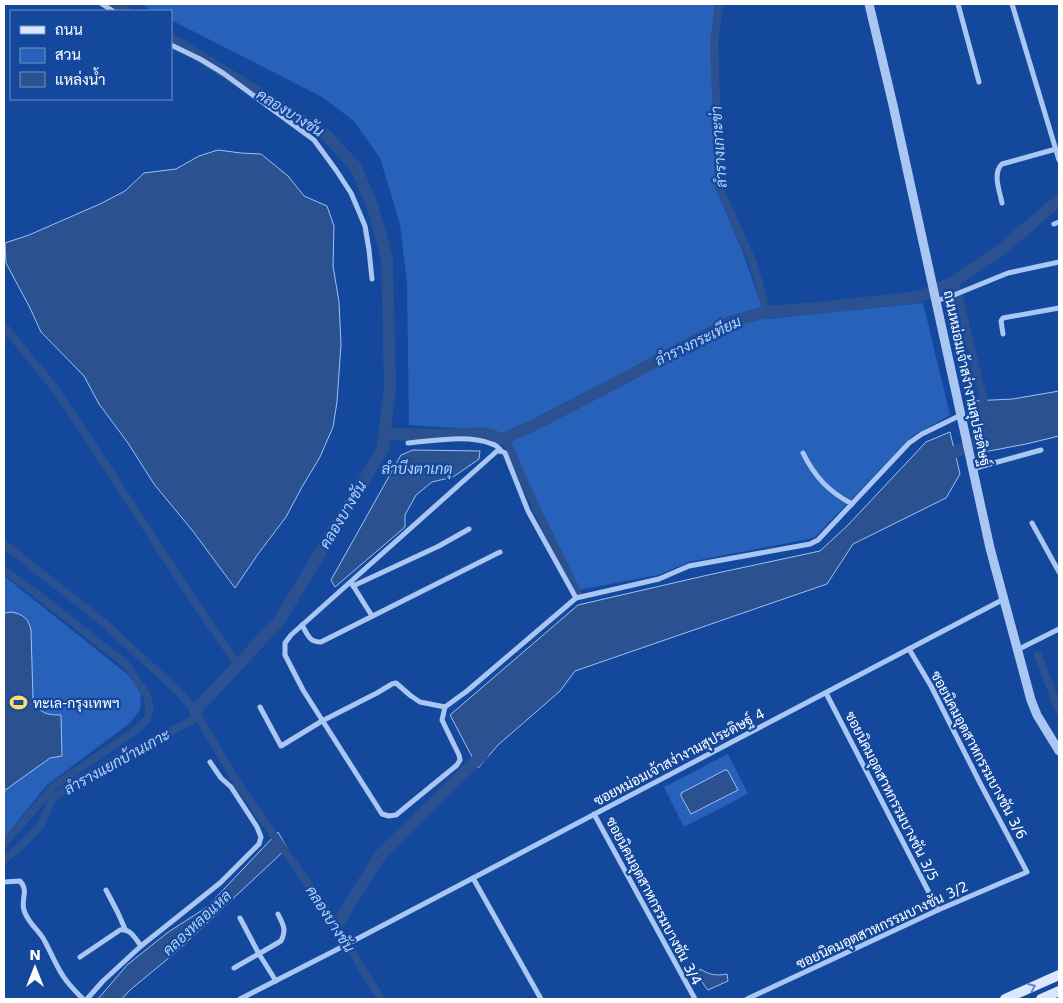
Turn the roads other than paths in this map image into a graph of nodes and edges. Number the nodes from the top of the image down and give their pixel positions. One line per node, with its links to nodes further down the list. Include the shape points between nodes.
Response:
1 (869, 4): 11 (street, ถนนหม่อมเจ้าสง่างามสุประดิษฐ์)
2 (958, 4): 5 (street)
3 (1012, 4): 6 (street)
4 (172, 45): 10 (street, via 223,73 314,140 351,193 360,214 365,226)
5 (979, 82)
6 (1056, 149): 7 (street); 8 (street, via 1002,164 998,168)
7 (1059, 160)
8 (1002, 203)
9 (1059, 262): 11 (street, via 1008,273 954,295)
10 (372, 279)
11 (935, 299): 14 (street, ถนนหม่อมเจ้าสง่างามสุประดิษฐ์)
12 (1059, 308): 13 (street, via 1003,318 1000,321)
13 (1003, 334)
14 (961, 415): 19 (street, ถนนหม่อมเจ้าสง่างามสุประดิษฐ์); 20 (street, via 909,443)
15 (408, 443): 17 (street, via 477,440 492,444)
16 (1041, 450): 19 (street)
17 (501, 451): 25 (street, via 482,464); 26 (street, via 528,511)
18 (803, 453): 20 (street, via 824,484)
19 (972, 466): 27 (street, ถนนหม่อมเจ้าสง่างามสุประดิษฐ์)
20 (852, 504): 26 (street, via 818,540 810,544 689,566 659,579)
21 (1032, 523): 24 (street)
22 (469, 529): 25 (street, via 439,546)
23 (500, 552): 28 (street)
24 (1059, 572)
25 (352, 584): 28 (street); 29 (street)
26 (576, 598): 35 (street)
27 (1004, 599): 31 (street, ซอยหม่อมเจ้าสง่างามสุประดิษฐ์ 4); 32 (street, ถนนหม่อมเจ้าสง่างามสุประดิษฐ์)
28 (372, 616): 29 (street, via 321,642 311,640)
29 (302, 626): 36 (street, via 285,643 285,655)
30 (1059, 629): 32 (street)
31 (909, 649): 33 (street, ซอยหม่อมเจ้าสง่างามสุประดิษฐ์ 4); 40 (street, ซอยนิคมอุตสาหกรรมบางชัน 3/6)
32 (1017, 650): 37 (street, ถนนหม่อมเจ้าสง่างามสุประดิษฐ์, via 1037,716)
33 (826, 693): 39 (street, ซอยหม่อมเจ้าสง่างามสุประดิษฐ์ 4); 44 (street, ซอยนิคมอุตสาหกรรมบางชัน 3/5)
34 (260, 707): 36 (street, via 281,746)
35 (445, 707): 36 (street, via 420,702 396,683); 36 (street, via 442,720 460,760 396,815 389,816 382,814)
36 (322, 721)
37 (1059, 751)
38 (210, 762): 48 (street, via 257,827 261,837 259,844 220,884)
39 (594, 814): 41 (street, ซอยหม่อมเจ้าสง่างามสุประดิษฐ์ 4); 59 (street, ซอยนิคมอุตสาหกรรมบางชัน 3/4)
40 (1027, 872): 44 (street, ซอยนิคมอุตสาหกรรมบางชัน 3/2)
41 (473, 878): 53 (street, ซอยหม่อมเจ้าสง่างามสุประดิษฐ์ 4); 58 (street)
42 (4, 882): 55 (street, via 20,881 23,884 24,912 64,977)
43 (106, 890): 47 (street)
44 (938, 910): 60 (street, ซอยนิคมอุตสาหกรรมบางชัน 3/2)
45 (278, 914): 49 (street, via 284,929 282,941)
46 (240, 918): 49 (street)
47 (125, 929): 48 (street); 50 (street)
48 (141, 946): 56 (street)
49 (259, 954): 51 (street); 53 (street)
50 (80, 957)
51 (234, 968)
52 (1059, 975): 61 (main road, one-way to 52)
53 (276, 981): 57 (street, ซอยหม่อมเจ้าสง่างามสุประดิษฐ์ 4)
54 (1059, 991): 62 (main road)
55 (83, 999)
56 (88, 999)
57 (240, 999)
58 (541, 999)
59 (694, 999)
60 (747, 999)
61 (1005, 999)
62 (1041, 999)

